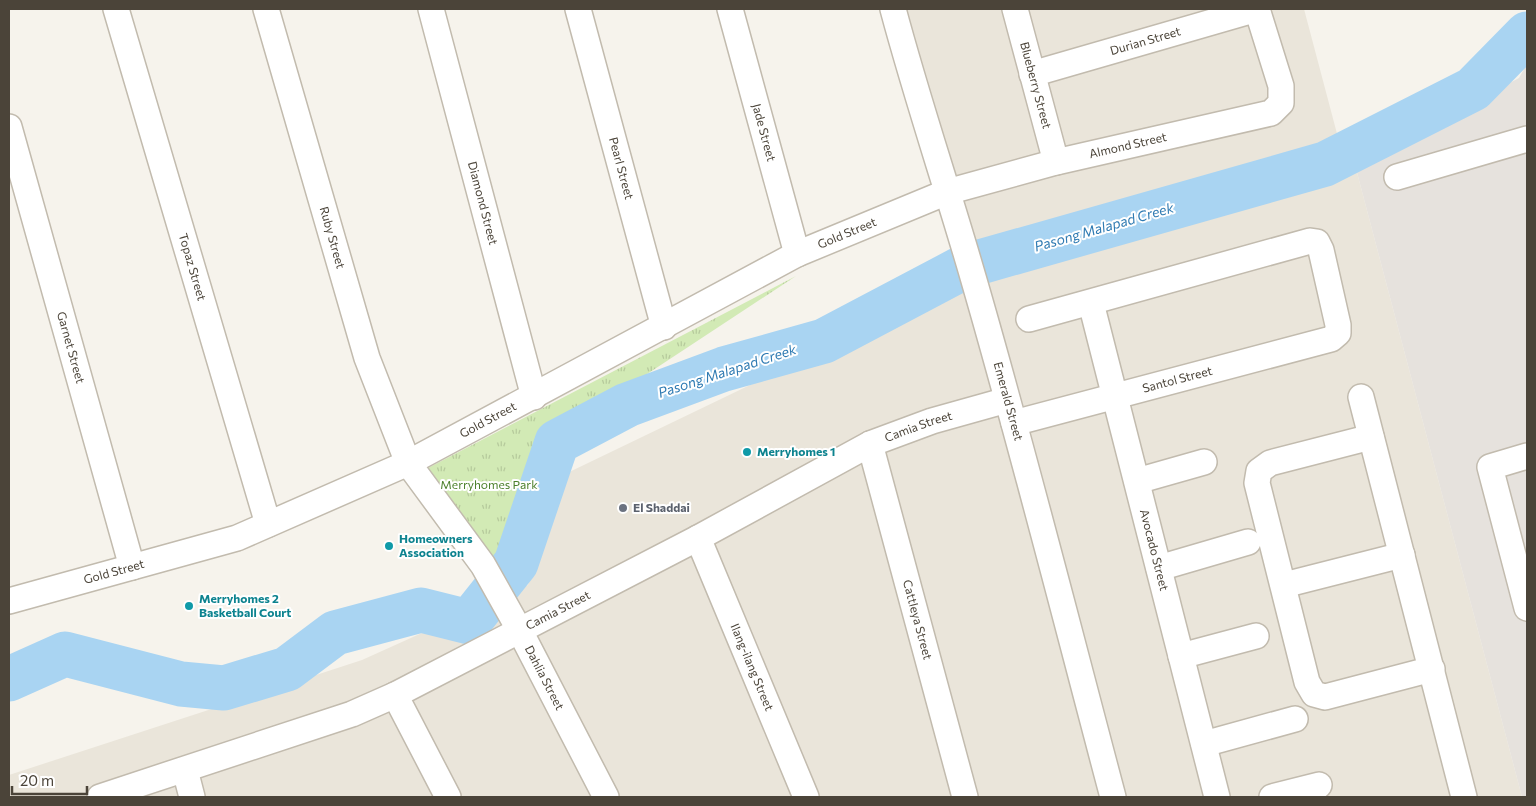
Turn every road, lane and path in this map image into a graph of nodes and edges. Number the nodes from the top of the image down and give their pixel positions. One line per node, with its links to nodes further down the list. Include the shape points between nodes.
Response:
1 (116, 9): 30 (street, Topaz Street)
2 (266, 9): 28 (street, Ruby Street, via 367,358)
3 (432, 9): 19 (street, Diamond Street)
4 (578, 9): 18 (street, Pearl Street)
5 (730, 9): 15 (street, Jade Street)
6 (894, 9): 14 (street, Emerald Street, via 914,88)
7 (1015, 9): 9 (street, Blueberry Street)
8 (1257, 9): 9 (street, Durian Street); 12 (street, Almond Street, via 1281,86 1282,102 1271,113)
9 (1032, 74): 12 (street, Blueberry Street)
10 (9, 127): 34 (street, Garnet Street)
11 (1527, 140): 13 (street)
12 (1056, 162): 14 (street, Almond Street)
13 (1397, 177)
14 (958, 188): 15 (street, Gold Street); 22 (street, Emerald Street, via 965,252)
15 (797, 254): 18 (street, Gold Street)
16 (1091, 303): 17 (street); 21 (street, Avocado Street); 21 (street, Santol Street, via 1310,241 1318,242 1321,250 1338,325 1338,333 1331,339)
17 (1029, 319)
18 (664, 327): 19 (street, Gold Street)
19 (534, 397): 28 (street, Gold Street)
20 (1361, 397): 24 (street)
21 (1116, 398): 23 (street, Santol Street); 29 (street, Avocado Street)
22 (1007, 400): 23 (street, Emerald Street); 25 (street, Camia Street, via 932,421)
23 (1014, 423): 55 (street, Emerald Street)
24 (1371, 437): 33 (street); 36 (street, via 1270,463 1260,471 1257,483)
25 (870, 444): 31 (street, Camia Street); 54 (street, Cattleya Street)
26 (1527, 456): 38 (street, via 1490,467)
27 (1204, 462): 29 (street)
28 (408, 463): 30 (street, Gold Street); 39 (street, Dahlia Street, via 483,565)
29 (1136, 481): 35 (street, Avocado Street)
30 (268, 524): 34 (street, Gold Street, via 237,538)
31 (698, 538): 39 (street, Camia Street); 53 (street, Ilang-ilang Street)
32 (1248, 542): 35 (street)
33 (1402, 555): 36 (street); 42 (street)
34 (132, 567): 37 (street, Gold Street)
35 (1159, 568): 41 (street, Avocado Street)
36 (1284, 585): 42 (street, via 1307,682 1314,694 1325,697)
37 (9, 601)
38 (1527, 608)
39 (520, 631): 43 (street, Camia Street); 52 (street, Dahlia Street)
40 (1256, 636): 41 (street)
41 (1181, 656): 45 (street, Avocado Street)
42 (1432, 669): 48 (street)
43 (395, 695): 46 (street, Camia Street, via 352,714); 51 (street)
44 (1295, 719): 45 (street)
45 (1204, 744): 56 (street, Avocado Street)
46 (185, 770): 49 (street, Camia Street); 50 (street)
47 (1319, 785): 57 (street)
48 (1460, 796)
49 (100, 797)
50 (192, 797)
51 (448, 797)
52 (606, 797)
53 (806, 797)
54 (965, 797)
55 (1113, 797)
56 (1218, 797)
57 (1272, 797)

